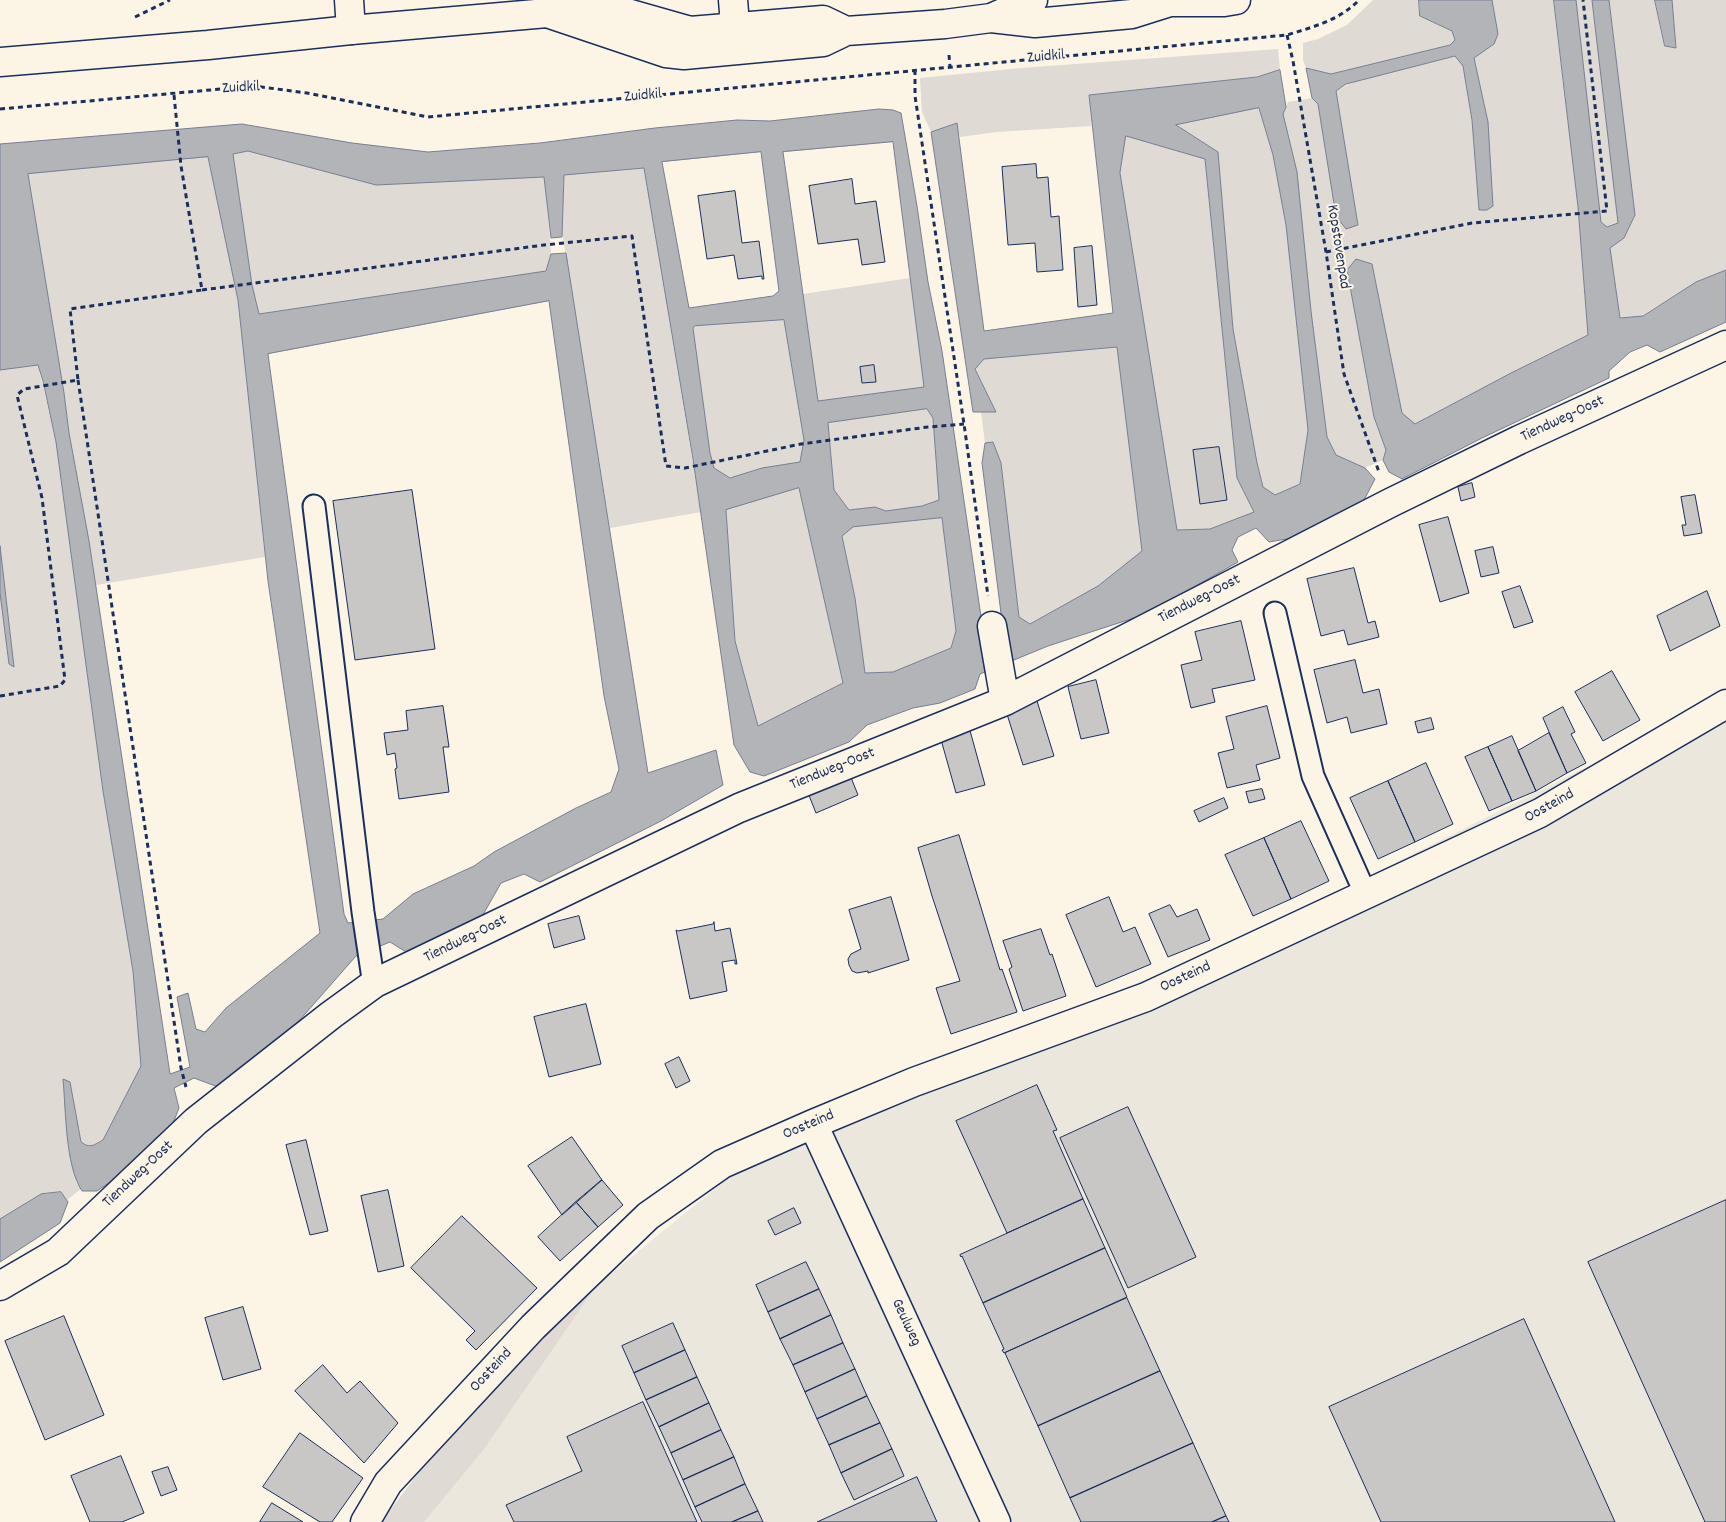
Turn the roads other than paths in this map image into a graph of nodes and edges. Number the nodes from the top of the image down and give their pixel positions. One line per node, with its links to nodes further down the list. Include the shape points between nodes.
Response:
1 (349, 0): 7 (street)
2 (732, 0): 8 (street)
3 (1033, 0): 6 (street)
4 (1236, 0): 5 (street)
5 (1168, 1): 6 (street, via 1132,14 1035,24)
6 (991, 18): 8 (street, via 846,31 823,20)
7 (352, 30): 8 (street, via 547,13 592,2 690,31); 9 (street)
8 (731, 39)
9 (0, 62)
10 (1726, 345): 14 (street, Tiendweg-Oost, via 1450,473)
11 (314, 506): 17 (lane)
12 (1275, 612): 16 (lane, via 1313,776)
13 (992, 626): 14 (street)
14 (1004, 701): 17 (street, Tiendweg-Oost, via 739,808)
15 (1726, 704): 16 (street, Oosteind, via 1540,813)
16 (1366, 894): 18 (street, Oosteind, via 1146,997 914,1082)
17 (374, 978): 19 (street, Tiendweg-Oost, via 196,1121 58,1252)
18 (813, 1124): 20 (street, Oosteind, via 722,1164 648,1216 533,1327 388,1483); 21 (street, Geulweg)
19 (0, 1286)
20 (365, 1522)
21 (996, 1522)

